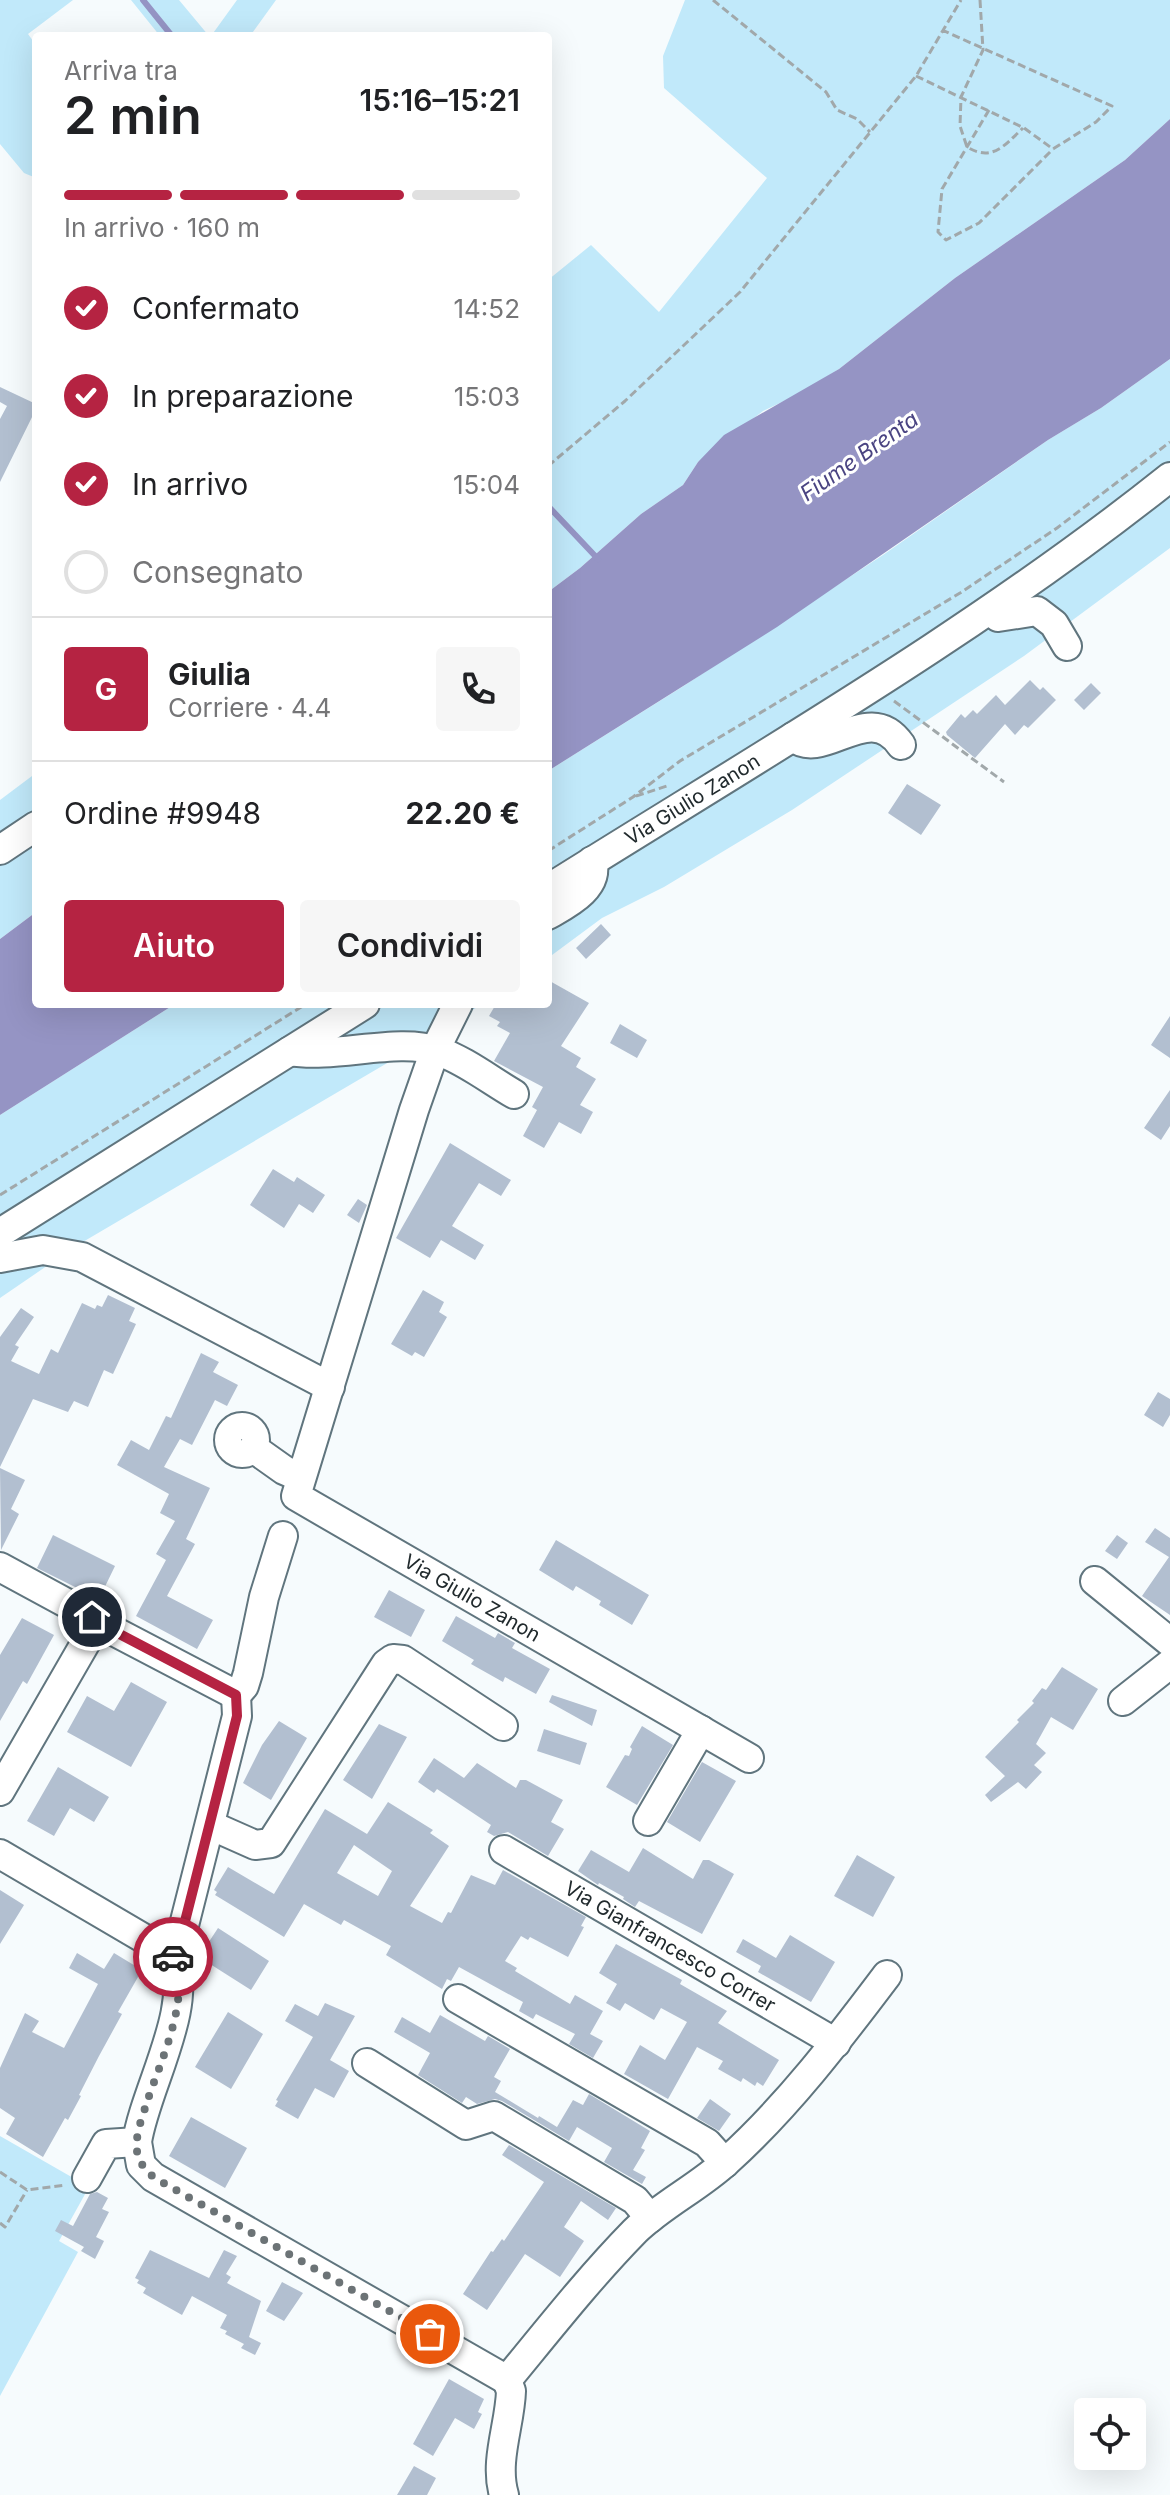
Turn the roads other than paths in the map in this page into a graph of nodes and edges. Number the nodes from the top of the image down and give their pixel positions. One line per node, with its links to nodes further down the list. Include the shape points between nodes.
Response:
1 (1170, 477): 2 (street, Via Giulio Zanon)
2 (990, 610): 3 (street, via 998,617 1037,611 1054,624); 4 (street, Via Giulio Zanon)
3 (1067, 646)
4 (793, 737): 5 (street, via 812,745 859,729 884,728); 8 (street, Via Giulio Zanon)
5 (901, 745)
6 (32, 829): 7 (street)
7 (0, 850)
8 (592, 861): 9 (street, Via Giulio Zanon); 10 (street, via 587,887)
9 (552, 886)
10 (552, 913)
11 (359, 1008): 14 (street)
12 (456, 1008): 13 (street)
13 (435, 1050): 14 (street); 15 (street); 18 (street)
14 (290, 1051): 16 (street)
15 (514, 1094)
16 (0, 1233)
17 (0, 1258): 18 (street, via 43,1250 82,1257)
18 (330, 1387): 20 (street)
19 (253, 1448): 20 (street, Via Giulio Zanon)
20 (298, 1487): 26 (street, via 282,1528 248,1673); 29 (street, Via Giulio Zanon)
21 (0, 1567): 23 (street, via 92,1617)
22 (1095, 1581): 24 (street)
23 (98, 1628): 26 (street, via 108,1628); 31 (street)
24 (1170, 1642)
25 (1170, 1664): 27 (street)
26 (236, 1695): 33 (street, via 237,1716)
27 (1123, 1701)
28 (503, 1726): 33 (street, via 403,1660 393,1659 271,1843 255,1845)
29 (701, 1730): 30 (street, Via Giulio Zanon); 32 (street)
30 (749, 1758)
31 (0, 1791)
32 (648, 1821)
33 (210, 1825): 36 (street)
34 (504, 1850): 39 (street, Via Gianfrancesco Correr)
35 (0, 1854): 36 (street)
36 (172, 1955): 41 (street, via 179,1997)
37 (887, 1975): 39 (street)
38 (458, 1999): 42 (street, via 707,2143)
39 (836, 2043): 42 (street)
40 (367, 2063): 44 (street, via 466,2125 494,2116 635,2200)
41 (137, 2142): 43 (street, via 106,2144); 45 (street, via 141,2165 153,2177)
42 (725, 2163): 44 (street)
43 (87, 2178)
44 (650, 2218): 45 (street, via 583,2287)
45 (507, 2380): 46 (street, via 511,2400 502,2459)
46 (504, 2495)

